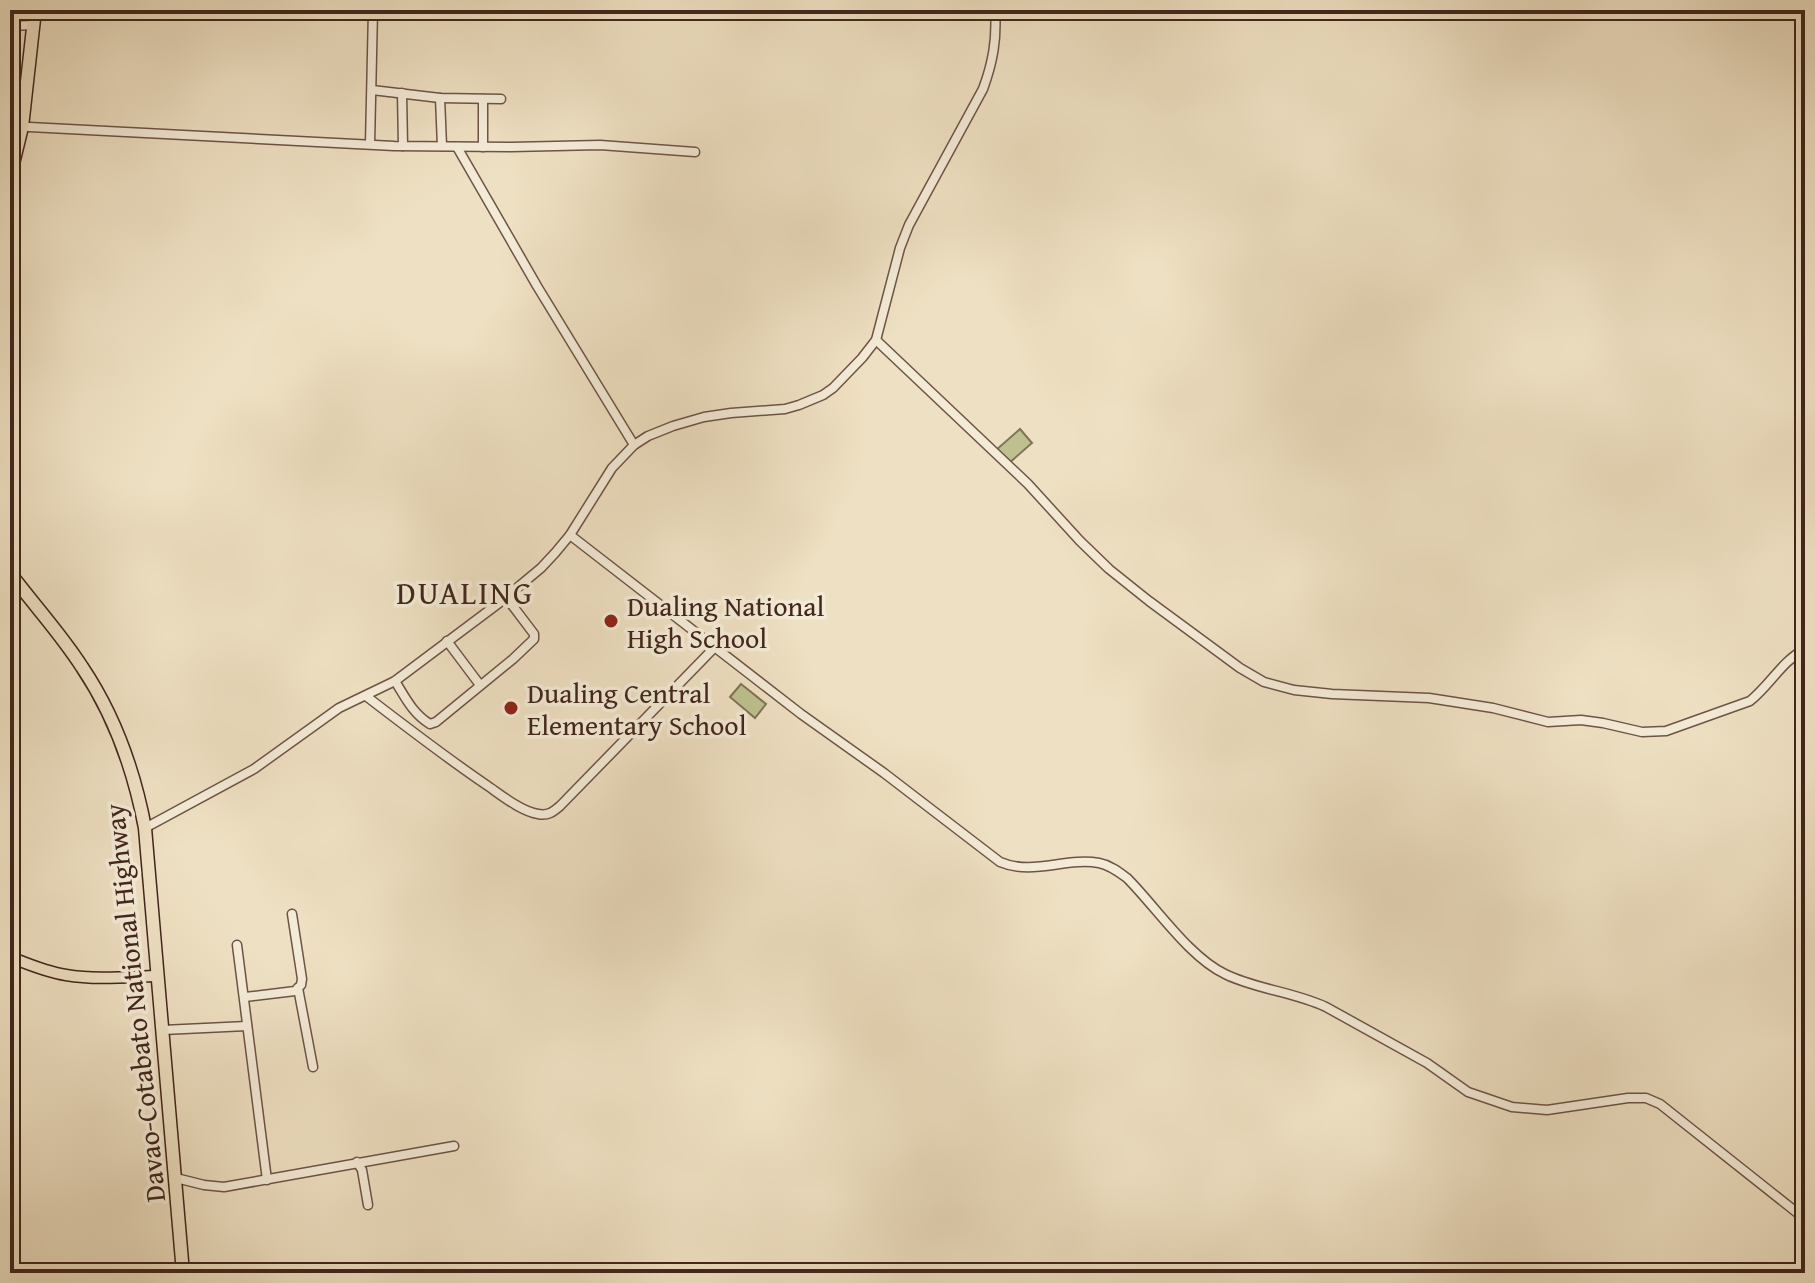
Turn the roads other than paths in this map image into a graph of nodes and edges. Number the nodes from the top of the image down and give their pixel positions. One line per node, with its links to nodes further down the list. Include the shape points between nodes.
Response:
1 (35, 10): 4 (highway)
2 (373, 10): 6 (street)
3 (995, 10): 19 (street, via 991,67 909,225)
4 (34, 25): 5 (street); 11 (highway)
5 (10, 26)
6 (372, 90): 7 (street); 12 (street)
7 (402, 93): 8 (street); 13 (street)
8 (440, 98): 9 (street); 14 (street)
9 (483, 99): 10 (street); 16 (street)
10 (501, 99)
11 (16, 126): 12 (street); 18 (highway)
12 (370, 144): 13 (street)
13 (403, 146): 14 (street)
14 (442, 146): 15 (street)
15 (457, 147): 16 (street); 20 (street)
16 (483, 147): 17 (street, via 600,145)
17 (695, 152)
18 (10, 176)
19 (876, 340): 20 (street, via 833,388 810,401 785,409 704,417); 26 (street, via 1109,569 1264,682 1332,694 1429,698 1548,722 1581,720 1651,733 1750,701)
20 (634, 445): 21 (street, via 612,468)
21 (570, 535): 23 (street); 25 (street)
22 (10, 573): 30 (highway, Davao-Cotabato National Highway, via 81,665 114,723)
23 (506, 597): 24 (street); 28 (street, via 534,639)
24 (447, 641): 27 (street); 28 (street)
25 (715, 647): 29 (street, via 550,814 541,815 499,794); 45 (street, via 1000,862 1012,868 1080,863 1113,868 1205,962 1225,975 1326,1007 1482,1098 1547,1110 1628,1098 1660,1104)
26 (1805, 649)
27 (395, 681): 28 (street, via 413,710 430,724); 29 (street)
28 (480, 685)
29 (366, 696): 30 (street, via 327,715 254,769)
30 (145, 828): 34 (highway, Davao-Cotabato National Highway)
31 (292, 914): 35 (street, via 302,979)
32 (237, 945): 36 (street)
33 (10, 957): 34 (main road, via 41,970 85,978)
34 (156, 976): 38 (highway, Davao-Cotabato National Highway)
35 (298, 988): 36 (street); 39 (street)
36 (245, 997): 37 (street)
37 (247, 1026): 38 (street); 43 (street)
38 (163, 1030): 42 (highway, Davao-Cotabato National Highway)
39 (313, 1067)
40 (454, 1146): 41 (street)
41 (357, 1162): 43 (street); 44 (street)
42 (176, 1178): 43 (street, via 224,1187); 46 (highway, Davao-Cotabato National Highway)
43 (267, 1180)
44 (368, 1205)
45 (1805, 1219)
46 (183, 1273)

